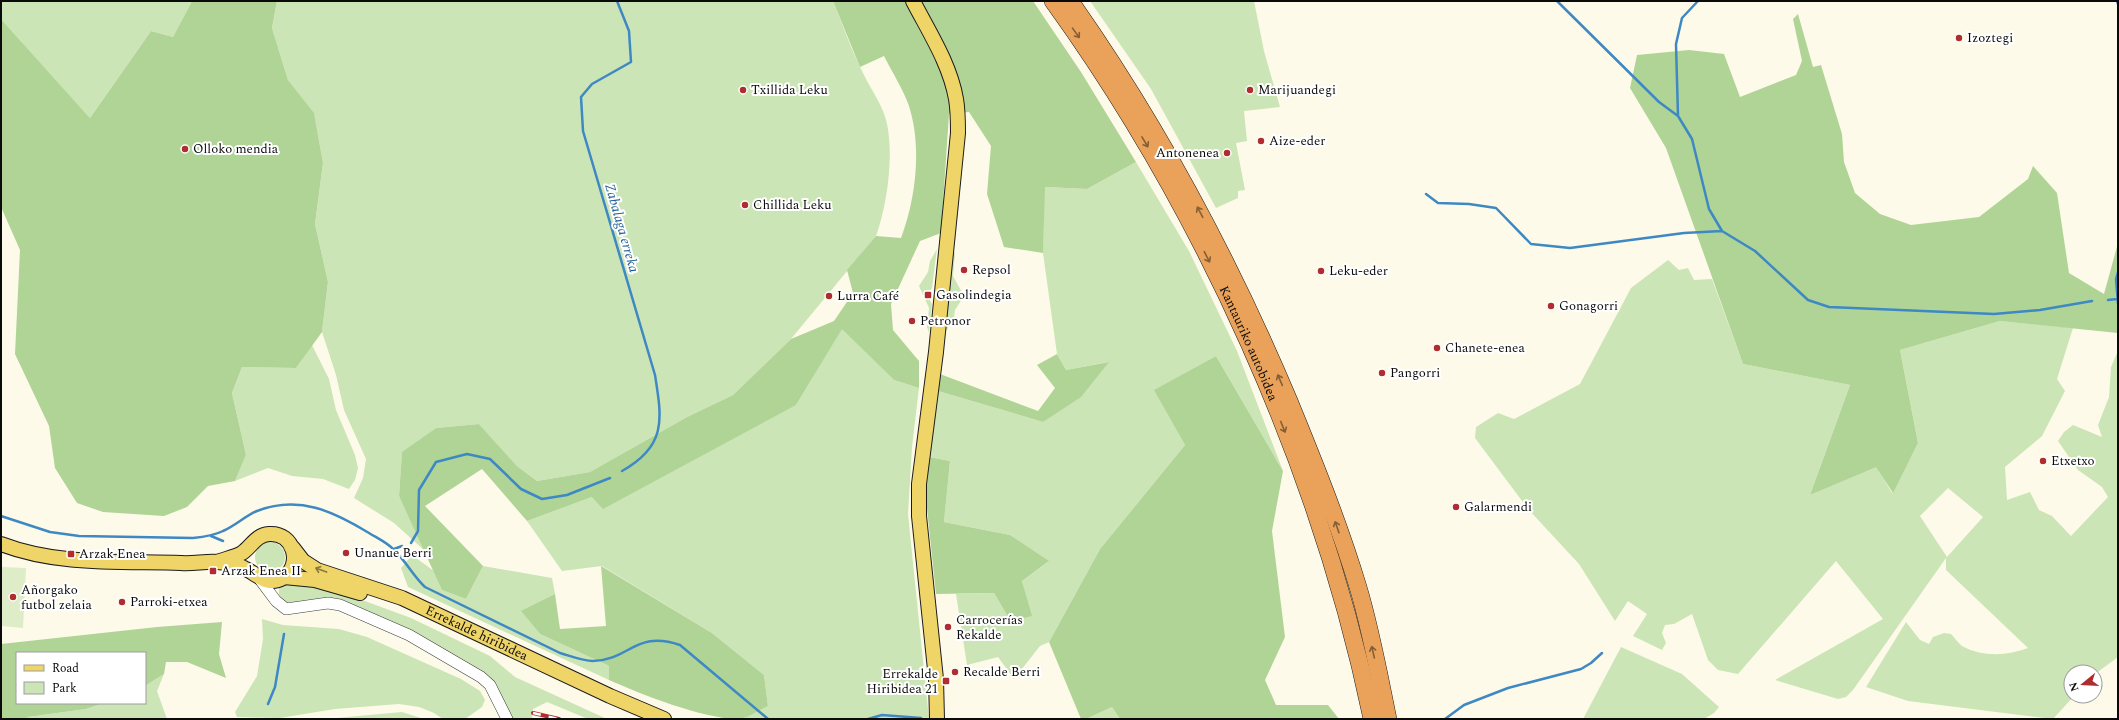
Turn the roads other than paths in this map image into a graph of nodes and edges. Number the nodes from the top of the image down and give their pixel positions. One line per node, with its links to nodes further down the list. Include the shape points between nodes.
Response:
1 (913, 1): 11 (main road, via 949,77 956,99 958,133 936,352 918,484)
2 (1053, 1): 17 (highway, Kantauriko autobidea, one-way to 17, via 1084,44 1152,153 1213,270 1257,363 1322,531)
3 (1070, 1): 18 (highway, Kantauriko autobidea, one-way to 3, via 1358,588 1314,461 1270,357 1183,180 1128,88)
4 (1, 544): 7 (main road, via 39,555 78,560)
5 (250, 545): 6 (main road, via 262,535 275,534 288,541); 7 (main road, via 242,552); 8 (main road, via 248,562)
6 (292, 547): 9 (main road, via 293,567); 14 (main road, Errekalde hiribidea, one-way to 6, via 402,598 317,570 302,561)
7 (217, 562): 8 (main road, via 244,568)
8 (256, 576): 9 (main road, via 270,581); 10 (street)
9 (281, 579): 10 (street); 13 (main road, Errekalde hiribidea, via 315,580 417,613)
10 (274, 597): 12 (street, via 286,609 328,603 340,605 409,635 481,677 490,685)
11 (936, 679): 15 (main road); 16 (main road)
12 (507, 719)
13 (646, 719)
14 (664, 719)
15 (937, 719)
16 (944, 719)
17 (1372, 719)
18 (1388, 719)

